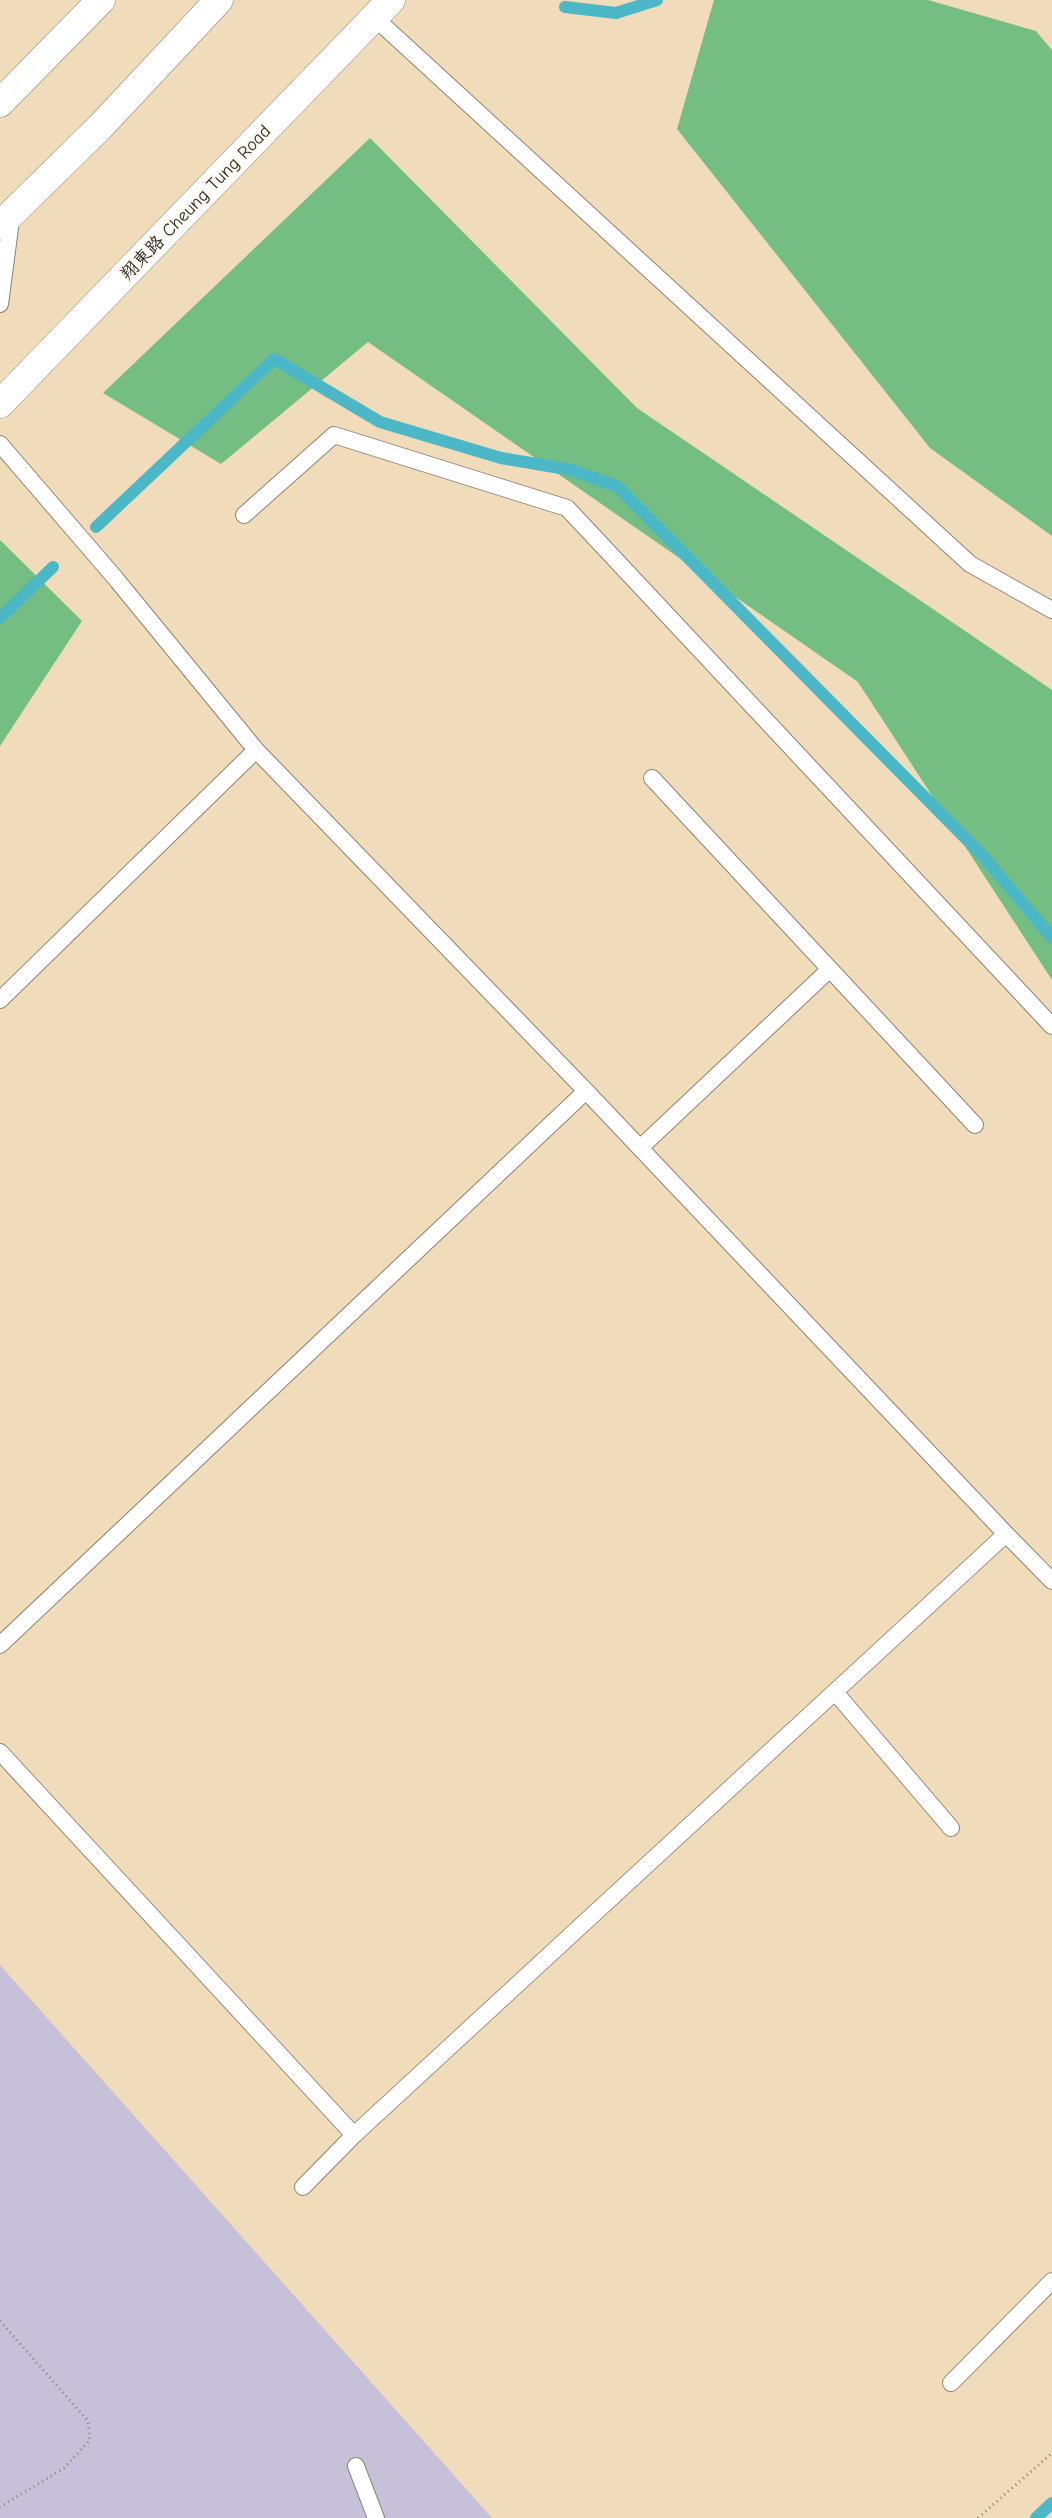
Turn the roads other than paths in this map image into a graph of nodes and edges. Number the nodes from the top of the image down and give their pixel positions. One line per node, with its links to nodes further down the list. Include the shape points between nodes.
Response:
1 (101, 0): 4 (main road)
2 (219, 0): 5 (main road, via 100,127)
3 (383, 9): 7 (main road, 翔東路 Cheung Tung Road); 10 (lane, via 970,564)
4 (0, 103)
5 (6, 219): 6 (lane)
6 (0, 304)
7 (0, 404)
8 (0, 444): 11 (lane)
9 (244, 515): 15 (lane, via 334,435 567,508)
10 (1052, 610)
11 (256, 750): 14 (lane); 16 (lane)
12 (652, 778): 13 (lane)
13 (830, 969): 17 (lane); 18 (lane)
14 (0, 1000)
15 (1052, 1026)
16 (586, 1091): 18 (lane); 21 (lane)
17 (975, 1125)
18 (640, 1148): 19 (lane)
19 (1006, 1534): 20 (lane); 22 (lane)
20 (1052, 1581)
21 (0, 1644)
22 (835, 1692): 24 (lane); 25 (lane)
23 (0, 1752): 25 (lane)
24 (951, 1828)
25 (354, 2135): 26 (lane)
26 (303, 2187)
27 (1052, 2281): 28 (lane)
28 (951, 2383)
29 (356, 2466): 30 (lane)
30 (376, 2518)

